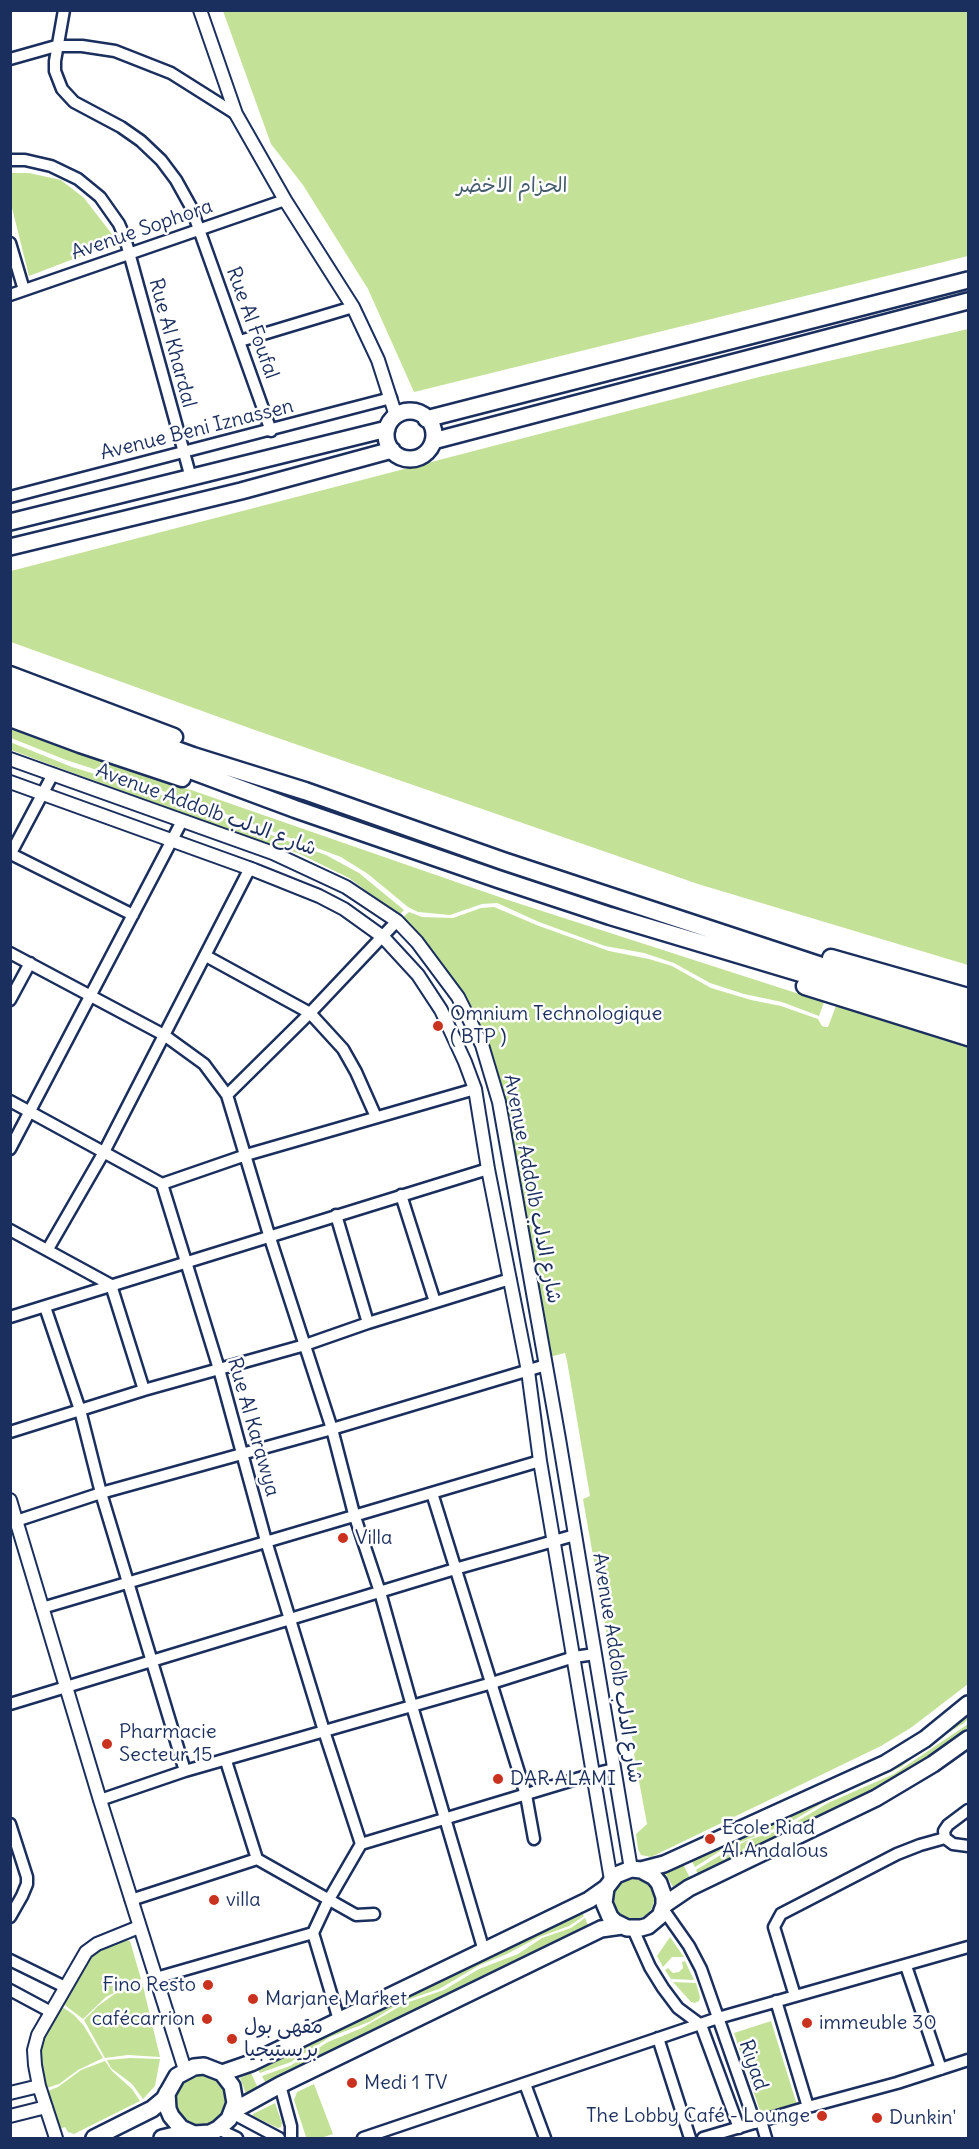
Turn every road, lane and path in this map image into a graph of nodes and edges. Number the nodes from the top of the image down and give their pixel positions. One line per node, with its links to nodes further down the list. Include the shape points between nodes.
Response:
1 (64, 10): 3 (street, Rue Al Foufal)
2 (200, 10): 5 (street)
3 (56, 46): 4 (street); 5 (street, via 99,48 143,60); 8 (street, Rue Al Foufal, via 55,71 65,94 141,141 176,180)
4 (10, 59)
5 (236, 114): 7 (street)
6 (10, 160): 10 (street, Rue Al Khardal, via 51,166 100,197 119,224)
7 (285, 200): 8 (street, Avenue Sophora); 15 (street)
8 (199, 228): 10 (street, Avenue Sophora); 16 (street, Rue Al Foufal)
9 (10, 243): 12 (street)
10 (128, 253): 12 (street, Avenue Sophora); 24 (street, Rue Al Khardal)
11 (969, 280): 19 (main road)
12 (24, 290): 13 (street, Avenue Sophora)
13 (10, 295)
14 (969, 301): 22 (main road)
15 (353, 307): 16 (street); 17 (street)
16 (240, 341): 21 (street, Rue Al Foufal)
17 (391, 398): 18 (street); 21 (street, Avenue Beni Iznassen)
18 (396, 416): 19 (main road, via 412,411); 20 (main road)
19 (426, 418): 22 (main road, via 434,433)
20 (387, 429): 23 (main road); 25 (main road)
21 (272, 431): 24 (street, Avenue Beni Iznassen)
22 (433, 441): 23 (main road, via 430,449 418,458 403,458)
23 (392, 450): 28 (main road)
24 (183, 452): 25 (street, Rue Al Khardal); 26 (street, Avenue Beni Iznassen)
25 (190, 478): 27 (main road)
26 (10, 496)
27 (10, 522)
28 (10, 547)
29 (10, 675): 36 (highway, via 270,774)
30 (10, 690): 36 (highway, via 193,756)
31 (10, 703): 38 (highway)
32 (10, 718): 38 (highway, via 242,799)
33 (10, 759): 34 (street, Avenue Addolb شارع الدلب)
34 (52, 774): 37 (street); 39 (street, Avenue Addolb شارع الدلب)
35 (10, 782): 37 (street, Avenue Addolb شارع الدلب)
36 (305, 791): 45 (highway)
37 (44, 793): 40 (street, Avenue Addolb شارع الدلب); 41 (street)
38 (295, 809): 47 (highway)
39 (182, 821): 40 (street); 44 (street, Avenue Addolb شارع الدلب, via 319,873)
40 (172, 840): 42 (street, Avenue Addolb شارع الدلب); 43 (street)
41 (11, 854): 43 (street)
42 (250, 868): 46 (street, Avenue Addolb شارع الدلب, via 319,896); 49 (street)
43 (133, 915): 51 (street)
44 (397, 921): 46 (street); 82 (street, Avenue Addolb شارع الدلب, via 453,989 488,1061 499,1102)
45 (690, 922): 52 (highway, via 749,933); 54 (highway)
46 (383, 937): 55 (street); 59 (street, Avenue Addolb شارع الدلب, via 418,975 441,1010)
47 (684, 939): 56 (highway); 58 (highway, via 752,968)
48 (10, 953): 50 (street)
49 (206, 956): 55 (street); 57 (street)
50 (30, 963): 51 (street); 53 (street)
51 (92, 996): 57 (street); 62 (street)
52 (969, 997)
53 (10, 1000)
54 (969, 1011)
55 (310, 1013): 60 (street); 63 (street, via 343,1049)
56 (969, 1023)
57 (164, 1035): 60 (street, via 204,1064); 65 (street)
58 (969, 1037)
59 (475, 1089): 63 (street); 67 (street, Avenue Addolb شارع الدلب)
60 (227, 1095): 66 (street)
61 (10, 1101): 62 (street)
62 (30, 1111): 64 (street); 65 (street)
63 (376, 1117): 66 (street)
64 (10, 1149)
65 (104, 1152): 68 (street); 73 (street)
66 (246, 1155): 68 (street); 72 (street)
67 (488, 1169): 69 (street); 75 (street, Avenue Addolb شارع الدلب)
68 (162, 1184): 74 (street, Rue Al Karawya)
69 (401, 1195): 70 (street); 77 (street)
70 (336, 1215): 72 (street); 80 (street)
71 (10, 1230): 73 (street)
72 (270, 1238): 74 (street); 81 (street)
73 (48, 1249): 76 (street)
74 (184, 1263): 76 (street); 83 (street, Rue Al Karawya)
75 (510, 1279): 77 (street); 84 (street, Avenue Addolb شارع الدلب)
76 (111, 1285): 78 (street); 85 (street)
77 (435, 1302): 80 (street)
78 (45, 1306): 79 (street); 86 (street)
79 (10, 1317)
80 (368, 1323): 81 (street)
81 (305, 1345): 83 (street); 87 (street)
82 (546, 1365): 84 (street); 96 (street, Avenue Addolb شارع الدلب)
83 (219, 1369): 85 (street); 89 (street, Rue Al Karawya)
84 (528, 1371): 87 (street); 90 (street, Avenue Addolb شارع الدلب)
85 (144, 1390): 86 (street)
86 (80, 1410): 88 (street); 91 (street)
87 (332, 1428): 89 (street); 94 (street)
88 (10, 1432)
89 (242, 1453): 91 (street); 97 (street, Rue Al Karawya)
90 (540, 1461): 92 (street); 98 (street, Avenue Addolb شارع الدلب)
91 (100, 1493): 95 (street); 100 (street)
92 (432, 1493): 94 (street); 99 (street)
93 (10, 1500): 95 (street)
94 (354, 1514): 97 (street); 101 (street)
95 (14, 1522): 102 (street)
96 (575, 1535): 98 (street); 104 (street, Avenue Addolb شارع الدلب)
97 (266, 1540): 100 (street); 103 (street, Rue Al Karawya)
98 (554, 1540): 99 (street); 105 (street, Avenue Addolb شارع الدلب)
99 (455, 1569): 101 (street); 107 (street)
100 (128, 1582): 102 (street); 106 (street)
101 (381, 1592): 103 (street); 111 (street)
102 (42, 1608): 108 (street)
103 (291, 1620): 106 (street); 112 (street, Rue Al Karawya)
104 (596, 1654): 105 (street); 115 (street, Avenue Addolb شارع الدلب)
105 (574, 1657): 107 (street); 117 (street, Avenue Addolb شارع الدلب)
106 (151, 1662): 108 (street); 116 (street)
107 (492, 1683): 111 (street); 118 (street)
108 (67, 1688): 109 (street); 119 (street)
109 (10, 1704)
110 (969, 1704): 128 (main road, via 886,1763 670,1861)
111 (412, 1706): 112 (street); 121 (street)
112 (324, 1731): 114 (street); 125 (street, Rue Al Karawya)
113 (969, 1739): 132 (main road, via 876,1798 689,1888)
114 (225, 1761): 116 (street); 127 (street)
115 (614, 1769): 117 (street); 128 (street, Avenue Addolb شارع الدلب)
116 (185, 1772): 119 (street)
117 (593, 1774): 118 (street); 129 (street, Avenue Addolb شارع الدلب)
118 (526, 1795): 121 (street); 124 (street)
119 (100, 1800): 130 (street)
120 (969, 1810): 123 (street, via 948,1825)
121 (446, 1820): 125 (street); 139 (street)
122 (10, 1824): 134 (street, via 27,1877)
123 (945, 1838): 126 (street, via 953,1844); 145 (street, via 897,1854 781,1914 774,1927)
124 (534, 1839)
125 (361, 1844): 131 (street)
126 (969, 1846)
127 (257, 1859): 130 (street); 131 (street)
128 (636, 1869): 129 (main road, via 616,1875); 132 (main road, via 659,1883)
129 (608, 1884): 136 (main road, via 604,1895 606,1910); 139 (main road, via 589,1900)
130 (131, 1900): 135 (street)
131 (328, 1901): 133 (street, via 356,1915); 137 (street)
132 (664, 1907): 136 (main road, via 648,1926); 148 (street, via 701,1970)
133 (374, 1914)
134 (10, 1917)
135 (139, 1927): 142 (street); 143 (street, via 86,1952)
136 (628, 1928): 150 (street, via 678,2008); 157 (main road, via 601,1929)
137 (313, 1933): 142 (street); 149 (street)
138 (969, 1947): 141 (street)
139 (484, 1951): 149 (main road)
140 (10, 1960): 143 (street)
141 (906, 1965): 145 (street); 153 (street)
142 (156, 1978): 154 (street)
143 (64, 1987): 147 (street)
144 (10, 1990): 147 (street)
145 (795, 1996): 146 (street)
146 (776, 2001): 148 (street); 162 (street)
147 (51, 2012): 158 (street, via 34,2050)
148 (718, 2018): 150 (street); 165 (street, Riyad)
149 (339, 2020): 155 (main road)
150 (701, 2025): 151 (street); 166 (street)
151 (658, 2038): 156 (street); 177 (street)
152 (969, 2060): 153 (street)
153 (941, 2069): 162 (street)
154 (185, 2070): 155 (main road, via 204,2066); 160 (main road)
155 (222, 2073): 163 (main road, via 235,2094)
156 (525, 2084): 175 (street); 176 (street)
157 (280, 2085): 163 (main road); 174 (street)
158 (39, 2086): 159 (street); 161 (street)
159 (10, 2093)
160 (167, 2093): 168 (main road, via 171,2116 180,2128); 170 (main road, via 152,2109)
161 (46, 2107): 164 (street); 169 (street)
162 (808, 2107): 165 (street)
163 (232, 2112): 167 (main road); 173 (street)
164 (10, 2116)
165 (758, 2122): 166 (street); 179 (street, Riyad)
166 (739, 2128): 178 (street)
167 (218, 2129): 168 (main road); 172 (street)
168 (197, 2135): 171 (main road)
169 (56, 2139)
170 (94, 2139)
171 (162, 2139)
172 (237, 2139)
173 (279, 2139)
174 (291, 2139)
175 (363, 2139)
176 (545, 2139)
177 (690, 2139)
178 (703, 2139)
179 (766, 2139)

